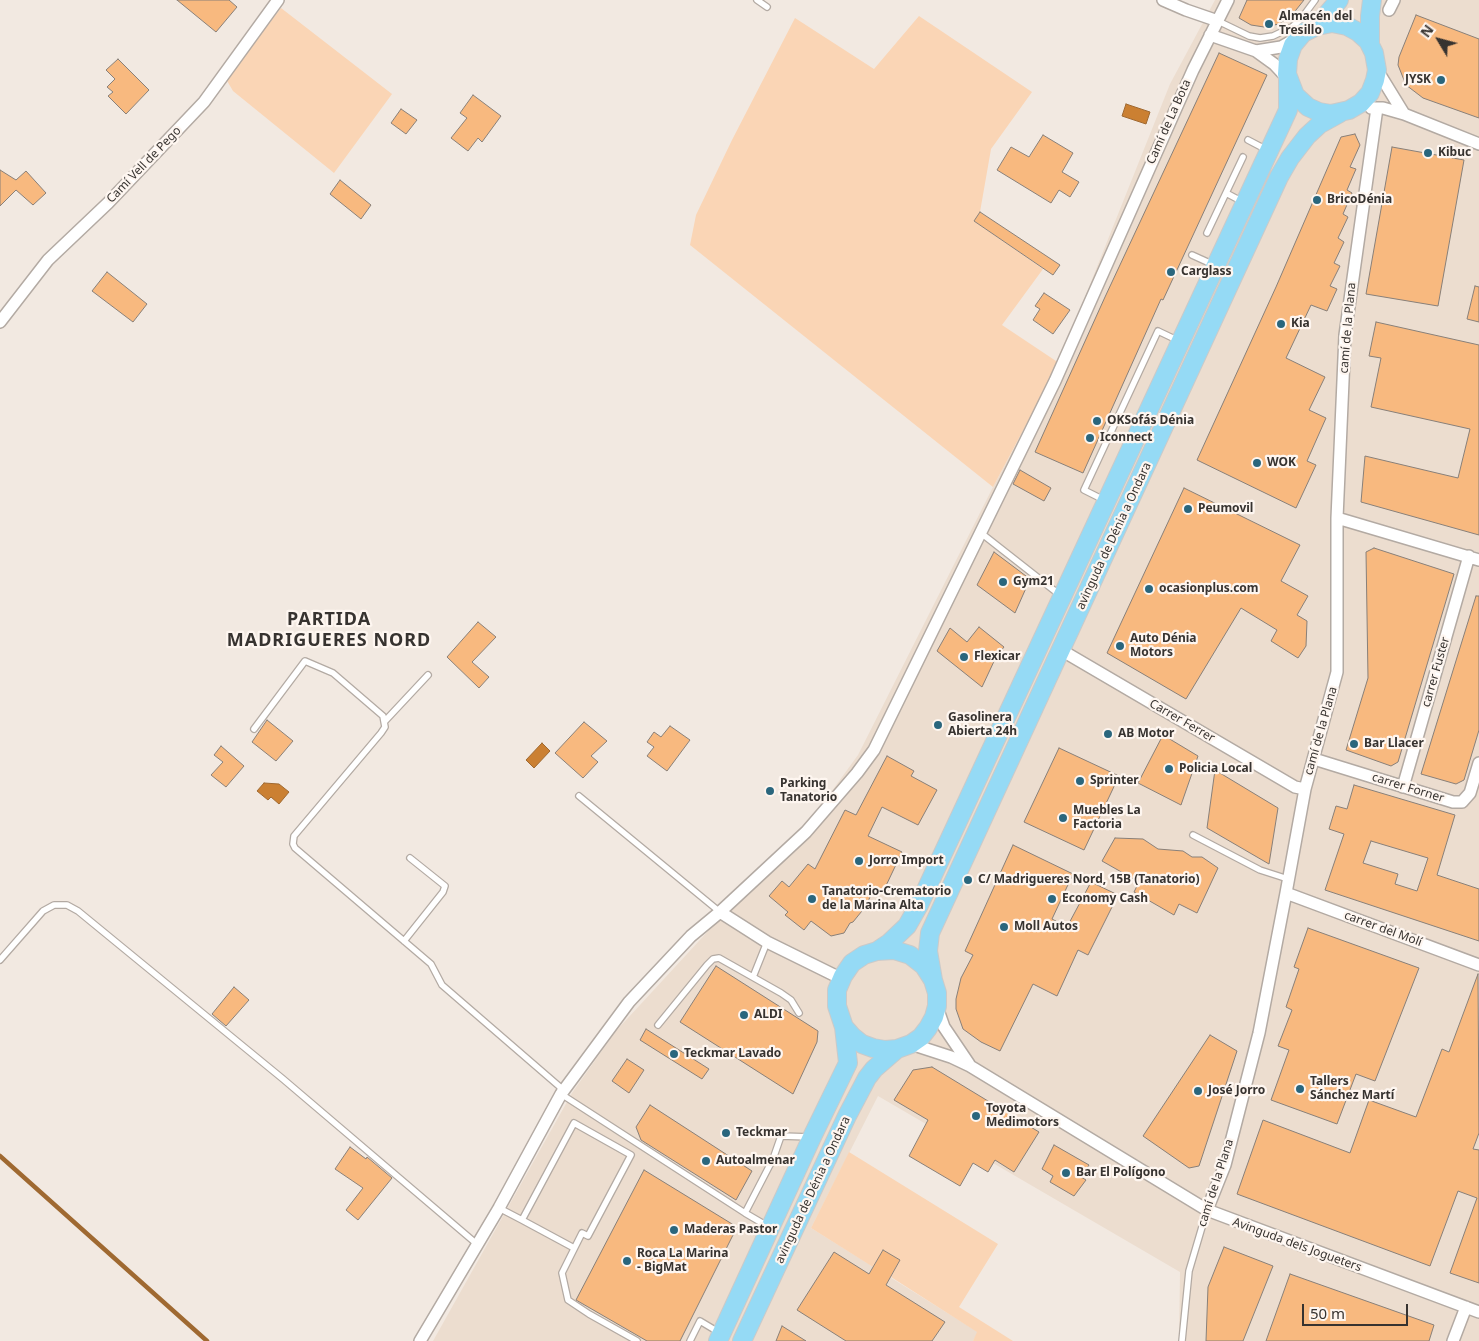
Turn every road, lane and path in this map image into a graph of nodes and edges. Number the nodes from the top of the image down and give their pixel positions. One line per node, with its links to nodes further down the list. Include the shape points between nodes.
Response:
1 (278, 0): 28 (street, Camí Vell de Pego, via 204,102 108,203 48,260)
2 (757, 0): 8 (lane)
3 (1163, 0): 9 (street)
4 (1228, 0): 9 (street, Camí de La Bota)
5 (1315, 0): 9 (lane, via 1301,19 1273,36 1249,36)
6 (1339, 0): 10 (main road)
7 (1372, 0): 12 (main road)
8 (767, 7)
9 (1218, 21): 11 (street, Camí de La Bota)
10 (1310, 30): 12 (main road, via 1332,23 1347,26); 13 (street, via 1281,47); 15 (main road, via 1293,46 1288,59)
11 (1210, 35): 13 (street); 32 (street, Camí de La Bota, via 1055,381)
12 (1370, 45): 14 (main road)
13 (1256, 52): 15 (street)
14 (1377, 70): 17 (main road, via 1370,93 1361,103); 18 (street)
15 (1288, 79): 17 (main road, via 1295,95 1308,107 1331,114); 21 (main road, avinguda de Dénia a Ondara, via 1288,110)
16 (1377, 108): 17 (street); 18 (street); 31 (street, camí de la Plana, via 1345,334)
17 (1345, 111): 35 (main road, avinguda de Dénia a Ondara, via 1320,124 1307,136 1279,177)
18 (1404, 114): 20 (street)
19 (1248, 140): 21 (lane)
20 (1479, 144)
21 (1269, 150): 24 (main road, avinguda de Dénia a Ondara)
22 (1243, 156): 23 (lane)
23 (1226, 193): 24 (lane); 25 (lane)
24 (1245, 203): 27 (main road, avinguda de Dénia a Ondara)
25 (1207, 233)
26 (1192, 255): 27 (lane)
27 (1216, 266): 29 (main road, avinguda de Dénia a Ondara)
28 (0, 322)
29 (1180, 342): 30 (main road, avinguda de Dénia a Ondara); 30 (lane, via 1158,331 1084,490)
30 (1107, 501): 34 (main road, avinguda de Dénia a Ondara)
31 (1337, 518): 33 (street); 39 (street, camí de la Plana, via 1337,672)
32 (981, 533): 34 (lane); 48 (street, Camí de La Bota, via 874,750 806,832)
33 (1474, 558): 41 (street, carrer Fuster)
34 (1062, 597): 51 (main road, avinguda de Dénia a Ondara, via 919,905 907,926)
35 (1061, 650): 42 (street, Carrer Ferrer); 56 (main road, avinguda de Dénia a Ondara, via 930,933 928,950)
36 (428, 675): 37 (lane)
37 (385, 721): 38 (lane, via 332,673 305,661); 49 (lane, via 381,733 294,836 293,844)
38 (254, 729)
39 (1314, 758): 41 (street, carrer Forner); 42 (street, camí de la Plana)
40 (1479, 763): 41 (street, carrer Forner, via 1470,793 1462,802)
41 (1403, 788)
42 (1304, 789): 46 (street, camí de la Plana)
43 (579, 796): 48 (lane)
44 (1193, 835): 46 (lane, via 1260,870)
45 (410, 858): 49 (lane, via 444,886)
46 (1288, 879): 47 (street, camí de la Plana)
47 (1286, 894): 53 (street, carrer del Molí); 66 (street, camí de la Plana, via 1259,1034 1225,1165)
48 (720, 912): 50 (street); 63 (street, Camí de La Bota, via 691,936 637,991)
49 (404, 941): 63 (lane, via 431,964 442,985 560,1087)
50 (768, 942): 54 (lane); 55 (street)
51 (877, 951): 55 (main road, via 852,963); 56 (main road, via 894,950 910,956 924,966)
52 (0, 960): 70 (lane, via 43,911 54,905 67,905 78,911)
53 (1479, 965)
54 (753, 977): 58 (lane, via 791,1000); 59 (lane, via 719,958 713,959)
55 (842, 980): 60 (main road, via 837,1006)
56 (933, 980): 57 (main road)
57 (936, 1006): 61 (main road, via 928,1028); 62 (street, Avinguda dels Jogueters, via 944,1027)
58 (799, 1014)
59 (658, 1025)
60 (844, 1027): 61 (main road, via 862,1044 873,1048 885,1050); 64 (main road, avinguda de Dénia a Ondara, via 848,1063)
61 (904, 1046): 62 (street, Avinguda dels Jogueters, via 951,1057); 78 (main road, avinguda de Dénia a Ondara, via 874,1069 863,1085)
62 (970, 1066): 66 (street, Avinguda dels Jogueters)
63 (561, 1094): 65 (street, Camí de La Bota); 67 (lane)
64 (812, 1137): 67 (lane, via 781,1136); 69 (main road, avinguda de Dénia a Ondara)
65 (499, 1208): 68 (lane); 70 (street, Camí de La Bota)
66 (1206, 1210): 72 (street, Avinguda dels Jogueters); 79 (lane, camí de la Plana, via 1189,1271)
67 (745, 1213): 69 (lane)
68 (522, 1220): 71 (lane); 71 (lane, via 574,1123 631,1155 588,1236 582,1233)
69 (770, 1227): 74 (main road, avinguda de Dénia a Ondara)
70 (478, 1245): 75 (street, Camí de La Bota)
71 (574, 1248): 76 (lane, via 562,1273 568,1300)
72 (1466, 1307): 73 (street, Avinguda dels Jogueters); 80 (street)
73 (1479, 1312)
74 (720, 1338): 77 (lane, via 700,1321)
75 (420, 1341)
76 (637, 1341)
77 (690, 1341)
78 (742, 1341)
79 (1182, 1341)
80 (1453, 1341)

